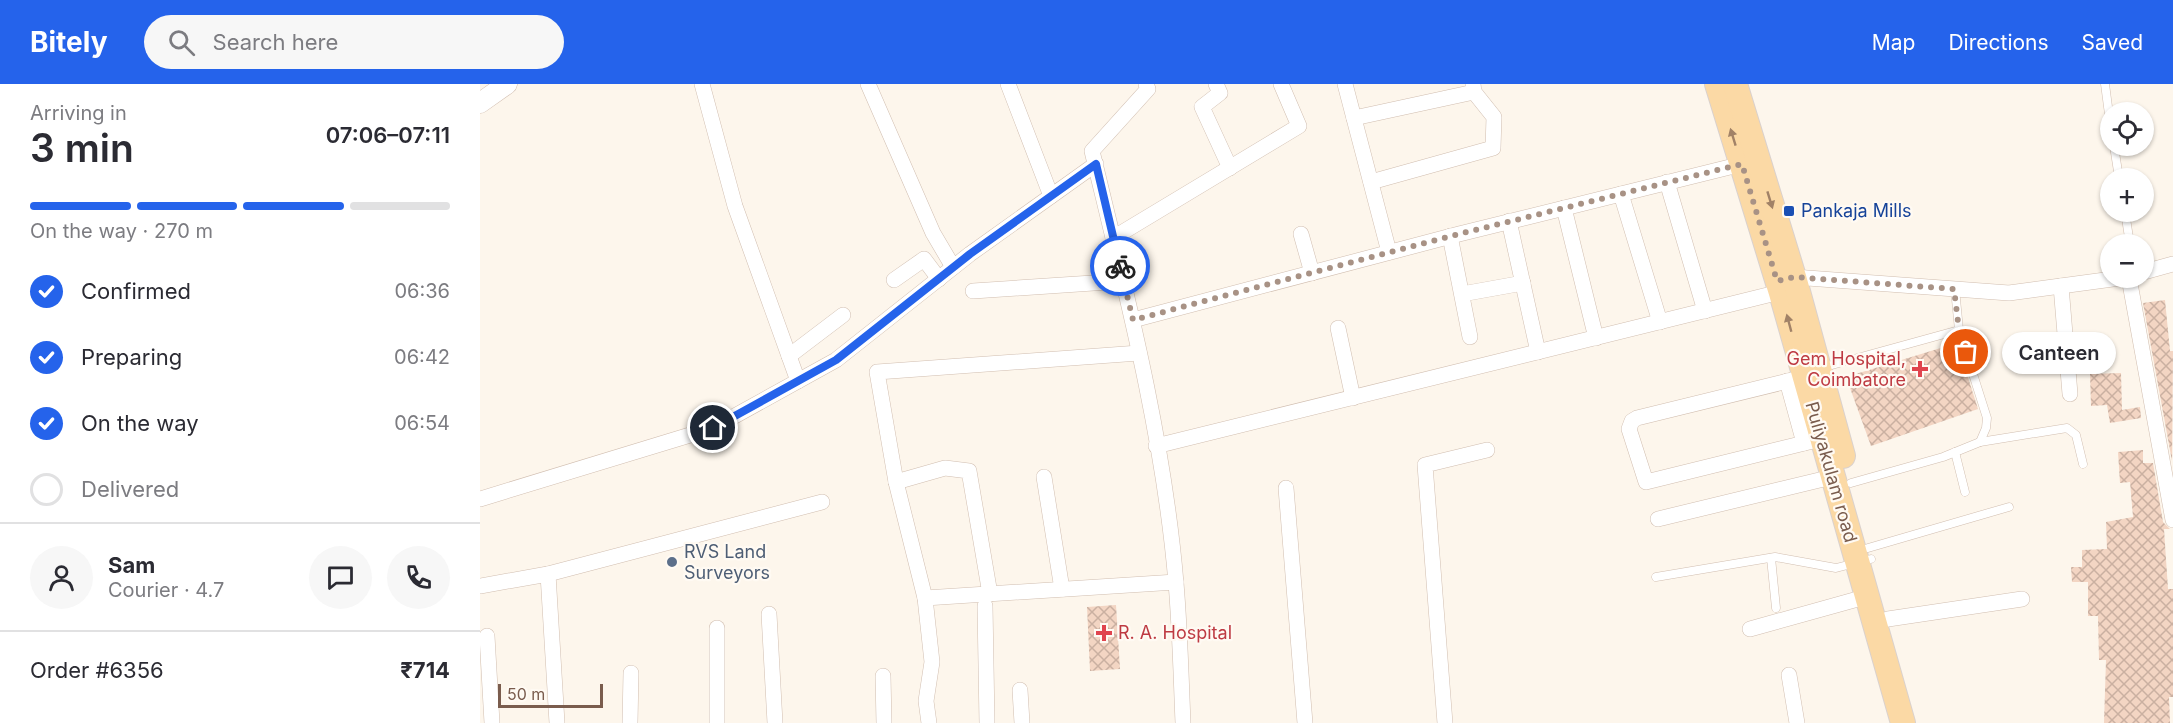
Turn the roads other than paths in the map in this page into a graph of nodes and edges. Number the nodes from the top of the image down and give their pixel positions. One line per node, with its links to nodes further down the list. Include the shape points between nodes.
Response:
1 (507, 84): 14 (street)
2 (702, 84): 54 (street, via 735,206)
3 (868, 84): 30 (street, via 933,233)
4 (1008, 84): 22 (street)
5 (1146, 84): 16 (street, via 1148,89 1092,151)
6 (1216, 84): 18 (street, via 1220,93 1202,106)
7 (1281, 84): 18 (street, via 1299,126)
8 (1345, 84): 15 (street)
9 (1717, 84): 17 (main road, Puliyakulam road, one-way to 9)
10 (1735, 84): 38 (main road, Puliyakulam road, one-way to 38)
11 (2105, 84): 13 (lane)
12 (1473, 88): 15 (street); 19 (street, via 1494,117 1493,148)
13 (2107, 102)
14 (480, 103)
15 (1354, 118): 19 (street)
16 (1096, 164): 22 (street); 27 (street)
17 (1742, 164): 20 (street); 38 (main road, Puliyakulam road)
18 (1230, 168): 27 (street)
19 (1371, 182): 28 (street)
20 (1667, 182): 21 (street); 44 (street)
21 (1621, 194): 23 (street); 47 (street)
22 (1051, 196): 30 (street)
23 (1564, 208): 24 (street); 51 (street)
24 (1509, 221): 26 (street); 37 (street)
25 (1301, 234): 32 (street)
26 (1450, 236): 28 (street); 43 (street)
27 (1113, 238): 35 (street)
28 (1389, 252): 32 (street)
29 (2173, 264): 31 (street)
30 (953, 267): 33 (street)
31 (2154, 269)
32 (1312, 273): 46 (street)
33 (939, 279): 34 (street, via 924,259); 56 (street, via 836,360)
34 (894, 280)
35 (1123, 281): 42 (street); 46 (street)
36 (2100, 281): 39 (street)
37 (1523, 283): 43 (street); 52 (street)
38 (1787, 284): 41 (street); 44 (street); 55 (main road, Puliyakulam road)
39 (2061, 286): 41 (street, via 2009,293); 57 (street)
40 (2131, 288): 62 (street)
41 (1954, 289): 49 (lane)
42 (973, 291)
43 (1462, 294): 50 (street)
44 (1705, 311): 47 (street)
45 (843, 315): 54 (street)
46 (1133, 320): 53 (street)
47 (1660, 322): 51 (street)
48 (1338, 328): 58 (street)
49 (1959, 330): 55 (lane); 60 (lane, via 1987,418)
50 (1470, 337)
51 (1596, 338): 52 (street)
52 (1538, 352): 58 (street)
53 (1138, 353): 61 (street); 68 (street, via 877,372)
54 (789, 356): 56 (street)
55 (1803, 376): 59 (main road, Puliyakulam road); 59 (street, via 1637,418 1629,425 1646,482); 67 (main road, Puliyakulam road)
56 (798, 381): 71 (street, via 713,428)
57 (2070, 394)
58 (1353, 398): 61 (street)
59 (1813, 441): 67 (main road, Puliyakulam road)
60 (1980, 442): 64 (lane); 65 (lane, via 2067,428 2076,435)
61 (1156, 446): 80 (street)
62 (2166, 449): 75 (street)
63 (1487, 450): 108 (street, via 1425,465)
64 (1955, 452): 67 (lane); 70 (lane)
65 (2083, 464)
66 (1044, 477): 82 (street)
67 (1841, 480): 74 (street); 76 (main road, Puliyakulam road)
68 (896, 482): 84 (street); 86 (street, via 945,468 969,471)
69 (1286, 488): 107 (street)
70 (1965, 492)
71 (480, 499)
72 (822, 502): 78 (street)
73 (2009, 507): 76 (lane)
74 (1659, 519)
75 (2173, 520)
76 (1865, 556): 77 (lane, via 1836,568); 83 (main road, Puliyakulam road); 89 (main road, Puliyakulam road)
77 (1771, 558): 79 (lane); 87 (lane)
78 (548, 574): 81 (street); 98 (street)
79 (1656, 577)
80 (1176, 582): 82 (street); 106 (street)
81 (480, 586)
82 (1062, 589): 86 (street)
83 (1865, 597): 91 (street); 110 (main road, Puliyakulam road)
84 (925, 598): 86 (street); 103 (street, via 932,662 926,701)
85 (2022, 599): 89 (street)
86 (987, 600): 104 (street)
87 (1776, 608)
88 (770, 614): 101 (street)
89 (1888, 619): 111 (main road, Puliyakulam road)
90 (717, 628): 100 (street)
91 (1750, 629)
92 (487, 636): 97 (street)
93 (631, 673): 99 (street)
94 (1789, 675): 109 (street)
95 (883, 676): 102 (street)
96 (1020, 690): 105 (street)
97 (492, 723)
98 (557, 723)
99 (630, 723)
100 (717, 723)
101 (775, 723)
102 (884, 723)
103 (929, 723)
104 (987, 723)
105 (1022, 723)
106 (1183, 723)
107 (1305, 723)
108 (1445, 723)
109 (1797, 723)
110 (1903, 723)
111 (1919, 723)

